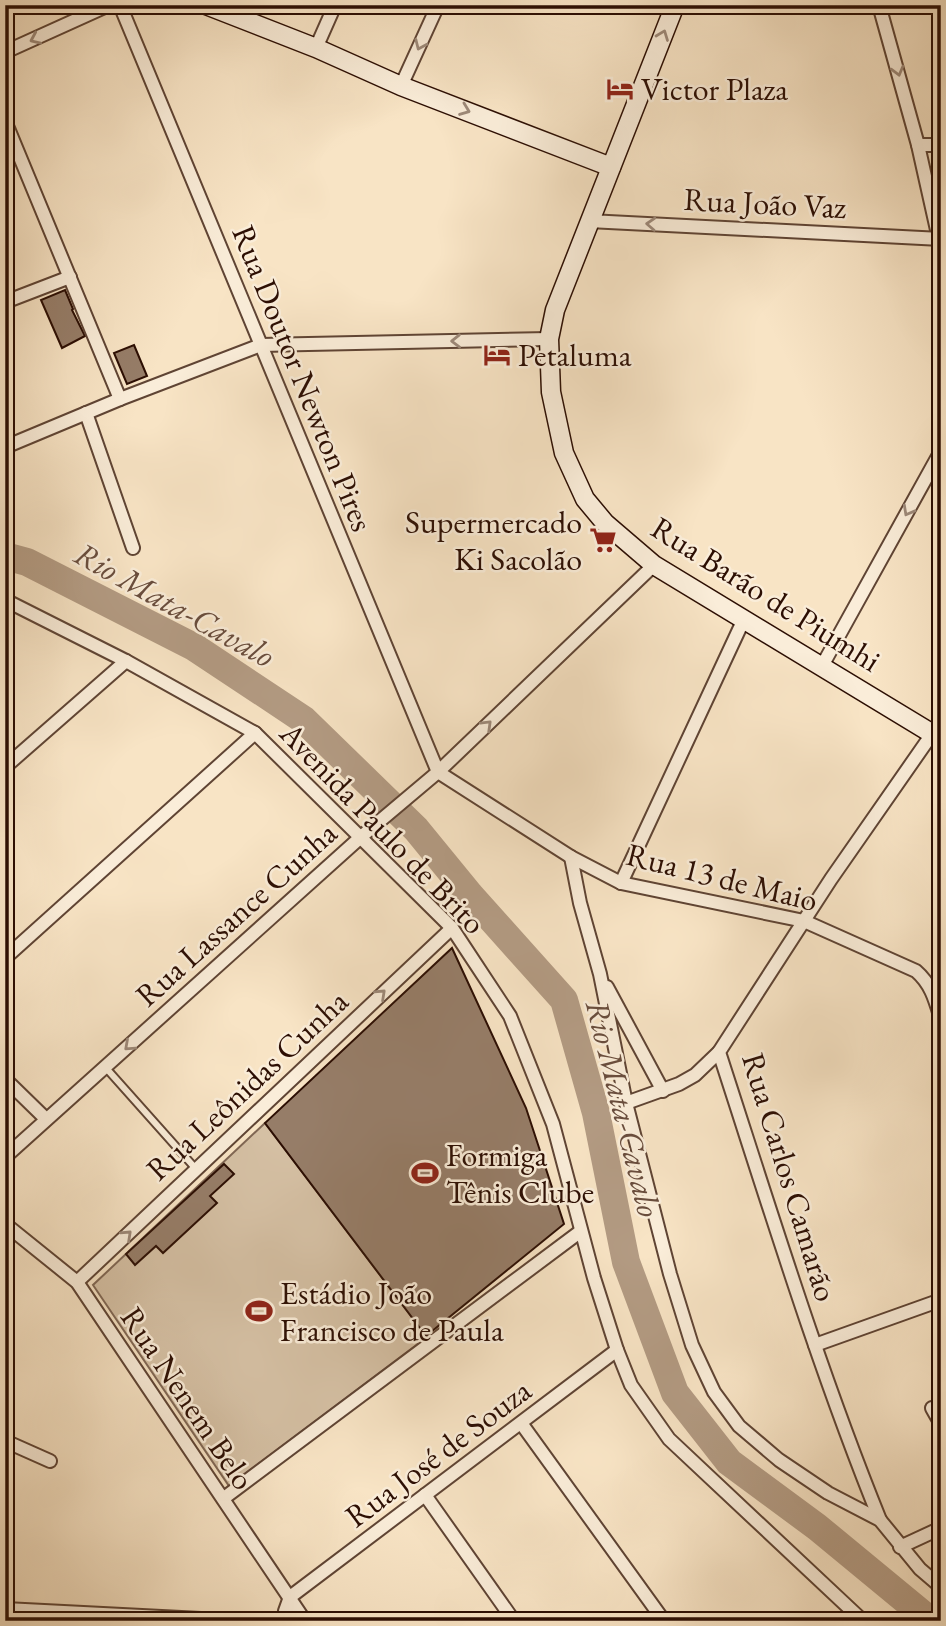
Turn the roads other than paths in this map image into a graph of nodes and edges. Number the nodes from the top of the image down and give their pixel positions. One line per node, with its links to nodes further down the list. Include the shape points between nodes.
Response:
1 (109, 5): 9 (street, one-way to 9)
2 (120, 5): 21 (street, Rua Doutor Newton Pires)
3 (206, 5): 8 (main road)
4 (335, 5): 8 (street)
5 (438, 5): 10 (street, one-way to 10)
6 (675, 5): 14 (main road, Rua Barão de Piumhi, one-way to 6)
7 (880, 5): 12 (street, one-way to 12)
8 (316, 48): 10 (main road)
9 (5, 52)
10 (401, 86): 14 (main road, one-way to 14)
11 (5, 121): 17 (street)
12 (918, 145): 13 (street); 16 (street)
13 (941, 145)
14 (611, 167): 15 (main road, Rua Barão de Piumhi)
15 (589, 221): 16 (street, Rua João Vaz, one-way to 15); 20 (main road, Rua Barão de Piumhi, via 555,310)
16 (940, 239): 18 (street)
17 (70, 277): 19 (street); 22 (street)
18 (941, 299)
19 (5, 302)
20 (549, 339): 21 (street, one-way to 21); 27 (main road, Rua Barão de Piumhi, via 551,391 564,453 585,499 605,523)
21 (261, 345): 22 (street); 35 (street, Rua Doutor Newton Pires)
22 (120, 399): 23 (street)
23 (86, 414): 24 (street); 26 (street)
24 (5, 447)
25 (941, 451): 31 (street, one-way to 31)
26 (133, 548)
27 (654, 565): 29 (main road, Rua Barão de Piumhi); 35 (street, Rua Lassance Cunha, one-way to 27)
28 (5, 600): 30 (street, Avenida Paulo de Brito)
29 (744, 620): 31 (main road, Rua Barão de Piumhi); 38 (street)
30 (126, 661): 32 (street, Avenida Paulo de Brito); 34 (street)
31 (822, 666): 33 (main road, Rua Barão de Piumhi)
32 (255, 733): 36 (street, Avenida Paulo de Brito); 41 (street)
33 (937, 736): 39 (street, Rua Carlos Camarão)
34 (5, 767)
35 (438, 772): 36 (street, Rua Lassance Cunha); 37 (street, Rua 13 de Maio)
36 (362, 836): 40 (street, Avenida Paulo de Brito); 45 (street, Rua Lassance Cunha, one-way to 45)
37 (571, 858): 38 (street, Rua 13 de Maio); 42 (street)
38 (621, 883): 39 (street, Rua 13 de Maio)
39 (804, 920): 43 (street, Rua 13 de Maio, via 916,971 933,991); 44 (street, Rua Carlos Camarão)
40 (452, 928): 51 (street, Rua Leônidas Cunha, one-way to 40); 53 (street, Avenida Paulo de Brito, via 510,1016 553,1124)
41 (5, 958)
42 (600, 974): 47 (street); 48 (street)
43 (941, 1019)
44 (719, 1052): 47 (street, via 695,1075); 56 (street, Rua Carlos Camarão)
45 (106, 1068): 49 (street, Rua Lassance Cunha); 51 (lane)
46 (5, 1079): 49 (street)
47 (663, 1091): 48 (street)
48 (626, 1103): 65 (street, via 670,1274 692,1345 714,1392 739,1426 779,1460)
49 (46, 1119): 50 (street, Rua Lassance Cunha)
50 (5, 1157)
51 (196, 1169): 54 (street, Rua Leônidas Cunha, one-way to 51)
52 (5, 1224): 54 (street, Rua Nenem Belo)
53 (581, 1230): 57 (street, Avenida Paulo de Brito); 64 (street)
54 (77, 1282): 64 (street, Rua Nenem Belo)
55 (941, 1300): 56 (street)
56 (815, 1345): 65 (street, Rua Carlos Camarão)
57 (617, 1350): 59 (street, Rua José de Souza); 77 (street, Avenida Paulo de Brito, via 631,1385 669,1439)
58 (932, 1408): 60 (street)
59 (520, 1423): 63 (street, Rua José de Souza); 76 (street)
60 (941, 1424)
61 (5, 1441): 62 (street)
62 (50, 1461)
63 (425, 1495): 69 (street, Rua José de Souza); 75 (street)
64 (224, 1498): 69 (street, Rua Nenem Belo)
65 (880, 1520): 67 (street)
66 (941, 1528): 67 (street)
67 (900, 1547): 68 (street)
68 (941, 1587)
69 (290, 1597): 72 (street, Rua Nenem Belo); 74 (street)
70 (5, 1609): 71 (street)
71 (119, 1617): 73 (street)
72 (304, 1620)
73 (240, 1621)
74 (285, 1621)
75 (514, 1621)
76 (664, 1621)
77 (863, 1621)

